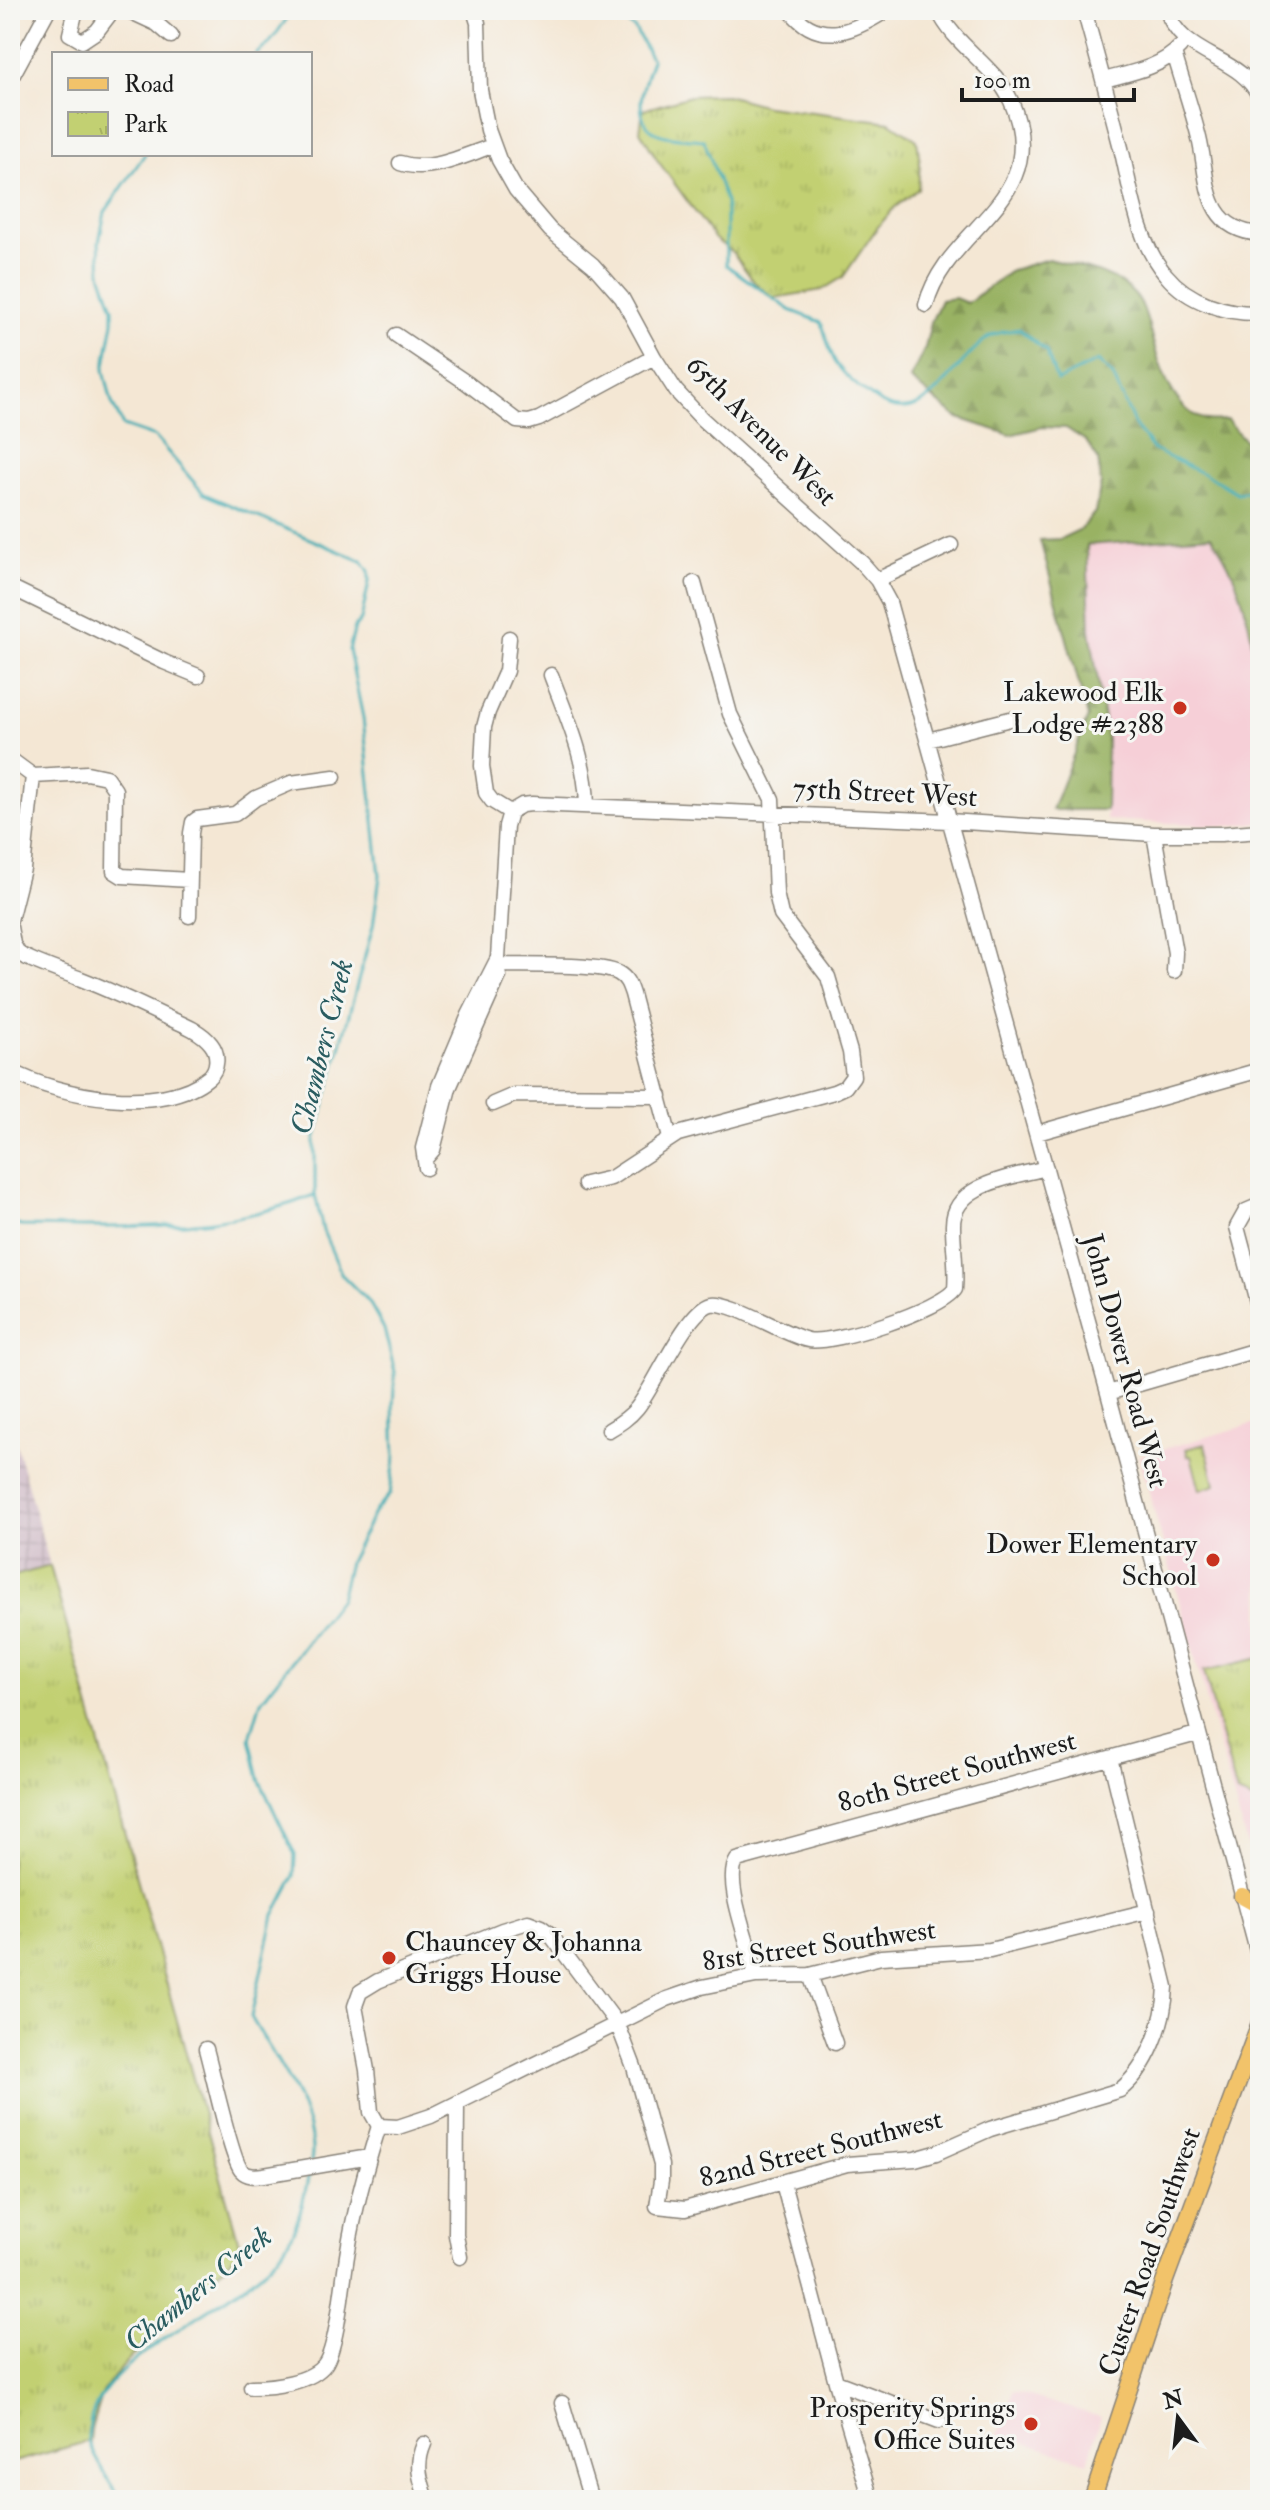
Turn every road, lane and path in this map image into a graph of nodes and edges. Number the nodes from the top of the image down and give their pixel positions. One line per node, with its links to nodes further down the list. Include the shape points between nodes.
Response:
1 (48, 10): 14 (street)
2 (76, 10): 3 (street, via 70,34 82,41)
3 (113, 10)
4 (127, 10): 11 (street)
5 (474, 10): 17 (street, 65th Avenue West, via 480,90)
6 (790, 10): 7 (street, via 807,25 837,33 858,28)
7 (887, 10)
8 (938, 10): 20 (street, via 951,32 1007,93 1019,148 1011,188 947,262)
9 (1084, 10): 15 (street)
10 (1167, 10): 12 (street)
11 (171, 36)
12 (1184, 40): 13 (street); 16 (street, via 1244,74)
13 (1174, 53): 15 (street); 19 (street, via 1198,135 1206,188 1220,215)
14 (10, 80)
15 (1104, 80): 21 (street, via 1140,223 1157,263 1189,295 1214,307)
16 (1260, 98)
17 (492, 146): 18 (street, via 434,165); 23 (street, 65th Avenue West, via 537,216 622,298)
18 (400, 163)
19 (1260, 234)
20 (926, 305)
21 (1260, 313)
22 (396, 335): 23 (street, via 525,422)
23 (654, 357): 25 (street, 65th Avenue West, via 702,419)
24 (951, 545): 25 (street)
25 (877, 580): 32 (street, 65th Avenue West, via 892,610)
26 (694, 583): 38 (street, via 725,699 769,791)
27 (10, 587): 30 (street)
28 (509, 638): 37 (street, via 506,671 484,727 482,766 488,796)
29 (551, 675): 36 (street, via 581,755)
30 (198, 676)
31 (1010, 719): 32 (street)
32 (928, 740): 39 (street, 65th Avenue West)
33 (10, 759): 34 (street)
34 (33, 776): 42 (street, via 106,777 115,790 116,875); 44 (street, via 29,834)
35 (334, 777): 42 (street, via 291,783 235,814 197,819 191,826)
36 (587, 805): 37 (street, 75th Street West, via 529,804); 38 (street, 75th Street West)
37 (510, 812): 46 (street)
38 (774, 814): 39 (street, 75th Street West); 53 (street, via 781,915 828,977 853,1076 849,1084 826,1095)
39 (949, 821): 41 (street, 75th Street West); 52 (street, John Dower Road West)
40 (1260, 831): 41 (street, 75th Street West)
41 (1154, 834): 47 (street)
42 (189, 880): 43 (street)
43 (189, 916)
44 (10, 920)
45 (10, 927): 49 (street, via 19,954 196,1031 211,1044 217,1059 206,1080 179,1094 147,1099 82,1094)
46 (496, 965): 50 (street, via 593,969 623,976); 54 (street, via 499,976 449,1088)
47 (1174, 971)
48 (1260, 1070): 52 (street)
49 (11, 1071)
50 (660, 1096): 51 (street, via 514,1095); 53 (street)
51 (493, 1104)
52 (1037, 1133): 55 (street, John Dower Road West)
53 (670, 1138): 56 (street, via 611,1178)
54 (426, 1163)
55 (1046, 1168): 60 (street, John Dower Road West); 61 (street, via 988,1185 960,1201 953,1224 955,1289 940,1303 845,1336 814,1341 711,1304 681,1336 636,1409)
56 (585, 1184)
57 (1260, 1205): 58 (street, via 1246,1211 1238,1236)
58 (1260, 1313)
59 (1260, 1349): 60 (street)
60 (1108, 1393): 62 (street, John Dower Road West)
61 (609, 1430)
62 (1197, 1734): 63 (street, 80th Street Southwest); 64 (street, John Dower Road West)
63 (1110, 1758): 66 (street); 69 (street, 80th Street Southwest, via 737,1860 733,1884)
64 (1242, 1896): 65 (main road); 67 (street, John Dower Road West)
65 (1260, 1906)
66 (1148, 1911): 68 (street, 81st Street Southwest, via 990,1950 881,1957); 77 (street, 82nd Street Southwest, via 1166,1998 1143,2064 1130,2082 1112,2094 990,2129 936,2153 847,2164)
67 (1260, 1962)
68 (810, 1975): 69 (street, 81st Street Southwest); 72 (street)
69 (756, 1976): 71 (street, 81st Street Southwest, via 675,1996)
70 (1260, 2023): 87 (main road, Custer Road Southwest, via 1164,2283)
71 (618, 2025): 74 (street, 81st Street Southwest); 75 (street, via 550,1934 528,1922 378,1981 360,1992 355,2006 371,2112); 77 (street, 82nd Street Southwest, via 661,2165 657,2206 685,2209)
72 (835, 2043)
73 (206, 2049): 76 (street, via 243,2173 254,2176)
74 (457, 2104): 75 (street, 81st Street Southwest, via 409,2125); 78 (street)
75 (379, 2126): 76 (street)
76 (369, 2157): 80 (street, via 325,2364 305,2377)
77 (783, 2183): 79 (street)
78 (460, 2257)
79 (836, 2382): 82 (street); 86 (street)
80 (251, 2387)
81 (562, 2403): 85 (street)
82 (939, 2421)
83 (424, 2444): 84 (street, via 418,2473)
84 (427, 2500)
85 (591, 2500)
86 (871, 2500)
87 (1092, 2500)

